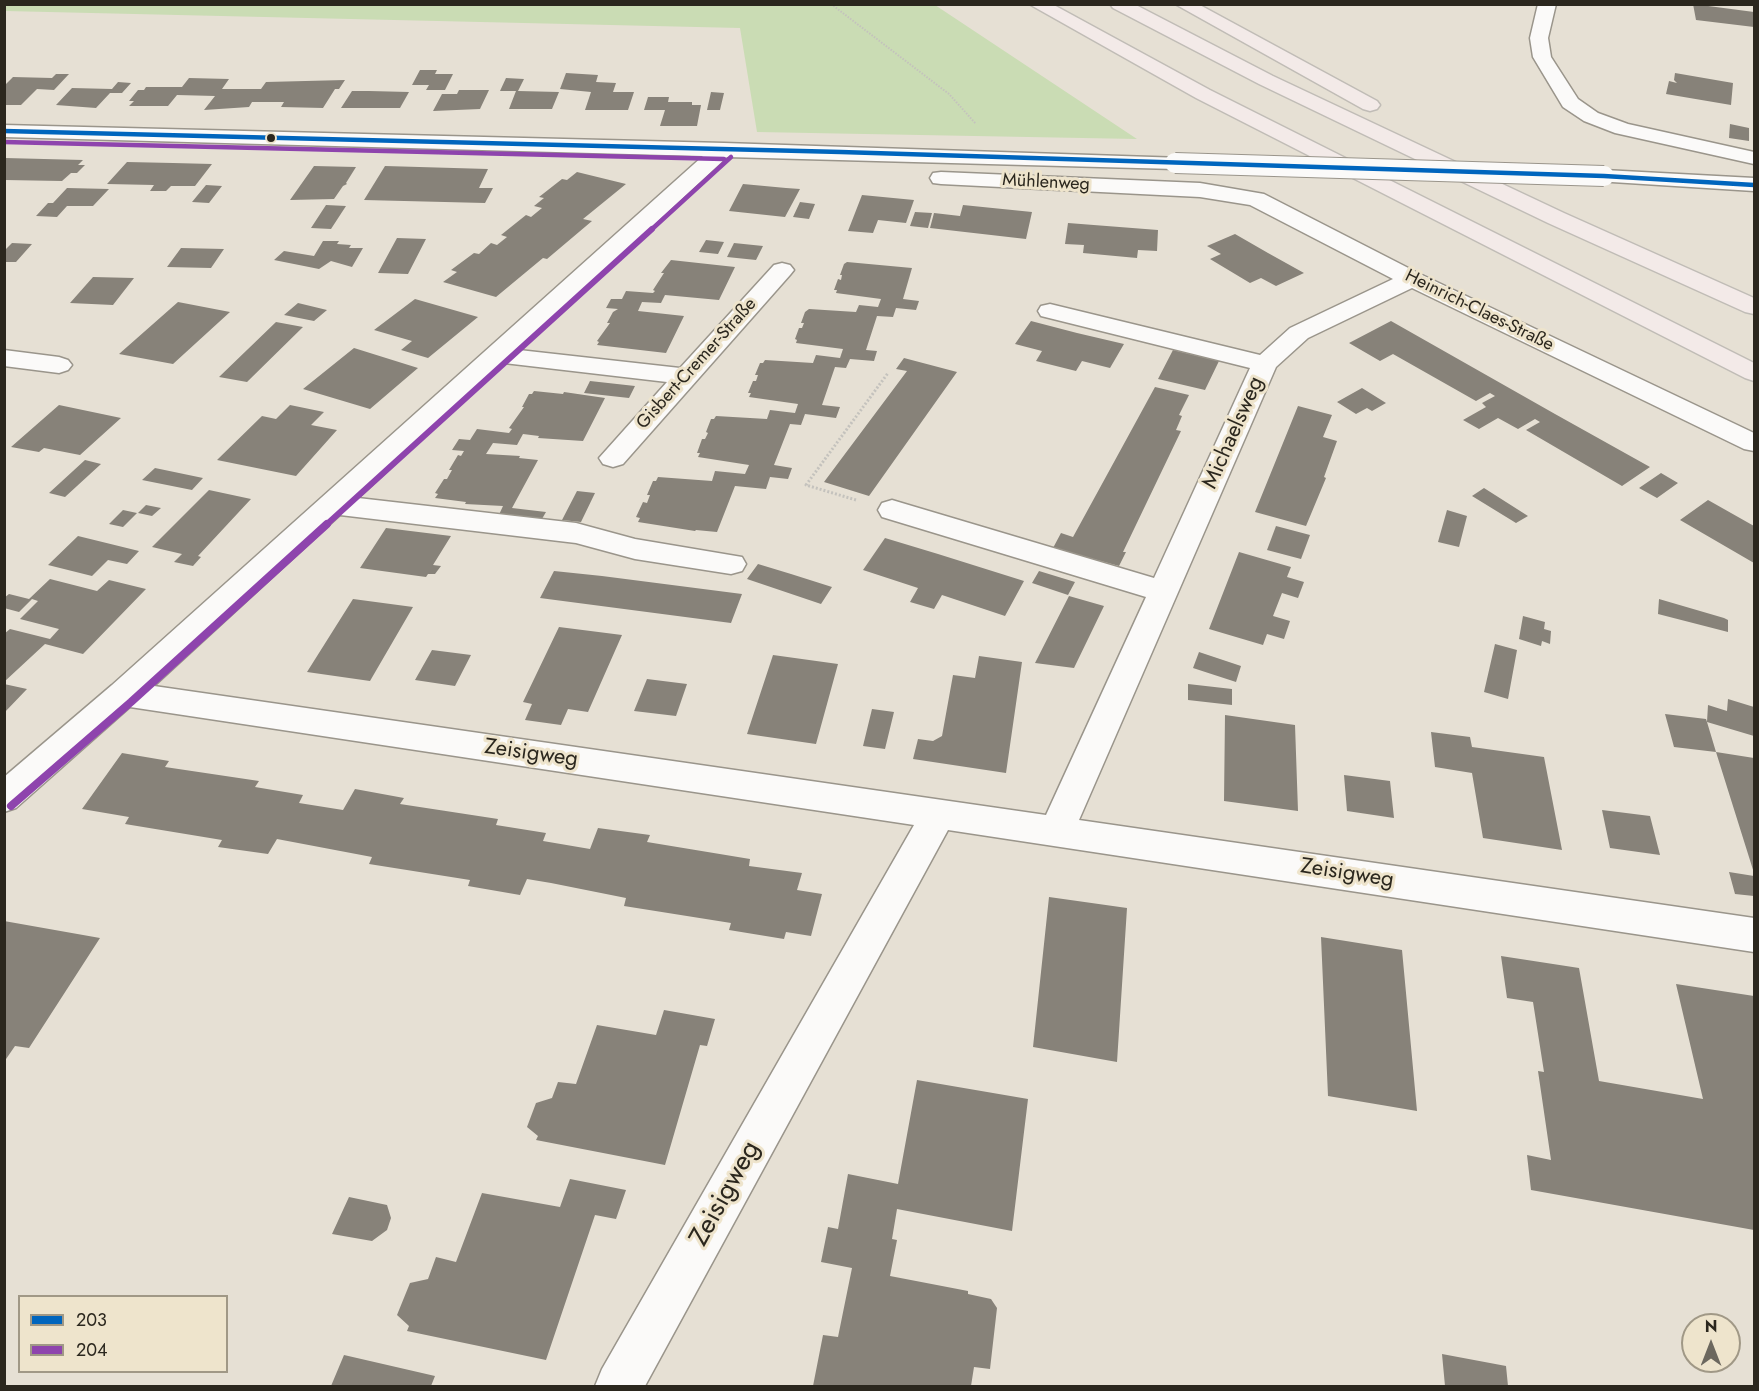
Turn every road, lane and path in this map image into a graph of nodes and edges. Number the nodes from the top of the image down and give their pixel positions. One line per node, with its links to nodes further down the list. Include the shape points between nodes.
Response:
1 (831, 4): 10 (path, via 949,94)
2 (1038, 4): 25 (highway, via 1203,94)
3 (1119, 4): 15 (highway, via 1266,80)
4 (1184, 4): 6 (highway)
5 (1547, 4): 11 (street, via 1539,38 1542,57 1570,103 1591,117 1622,129)
6 (1391, 116)
7 (4, 131): 9 (street, Mühlenweg)
8 (1443, 143): 15 (highway, via 1464,153)
9 (724, 149): 10 (street, Mühlenweg); 20 (street)
10 (1001, 157): 13 (street, Mühlenweg, bridge, via 1604,176)
11 (1755, 158)
12 (904, 176): 14 (street, Mühlenweg)
13 (1755, 185)
14 (1200, 190): 17 (street, Heinrich-Claes-Straße, via 1256,199)
15 (1556, 218): 18 (highway)
16 (782, 270): 26 (street, Gisbert-Cremer-Straße)
17 (1412, 279): 22 (street, Michaelsweg, via 1299,333); 27 (street, Heinrich-Claes-Straße)
18 (1755, 306)
19 (1050, 311): 22 (street)
20 (498, 355): 26 (street); 29 (street)
21 (4, 358): 23 (street)
22 (1265, 364): 32 (street, Michaelsweg)
23 (59, 365)
24 (888, 373): 30 (path, via 806,485)
25 (1755, 373)
26 (685, 376): 28 (street, Gisbert-Cremer-Straße)
27 (1755, 443)
28 (613, 458)
29 (330, 504): 31 (street, via 576,533 636,549); 33 (street)
30 (892, 510): 32 (street)
31 (731, 564)
32 (1162, 591): 36 (street, Michaelsweg)
33 (124, 694): 34 (street); 35 (street, Zeisigweg)
34 (4, 798)
35 (939, 814): 36 (street, Zeisigweg); 38 (street, Zeisigweg)
36 (1057, 830): 37 (street, Zeisigweg)
37 (1755, 935)
38 (619, 1386)

